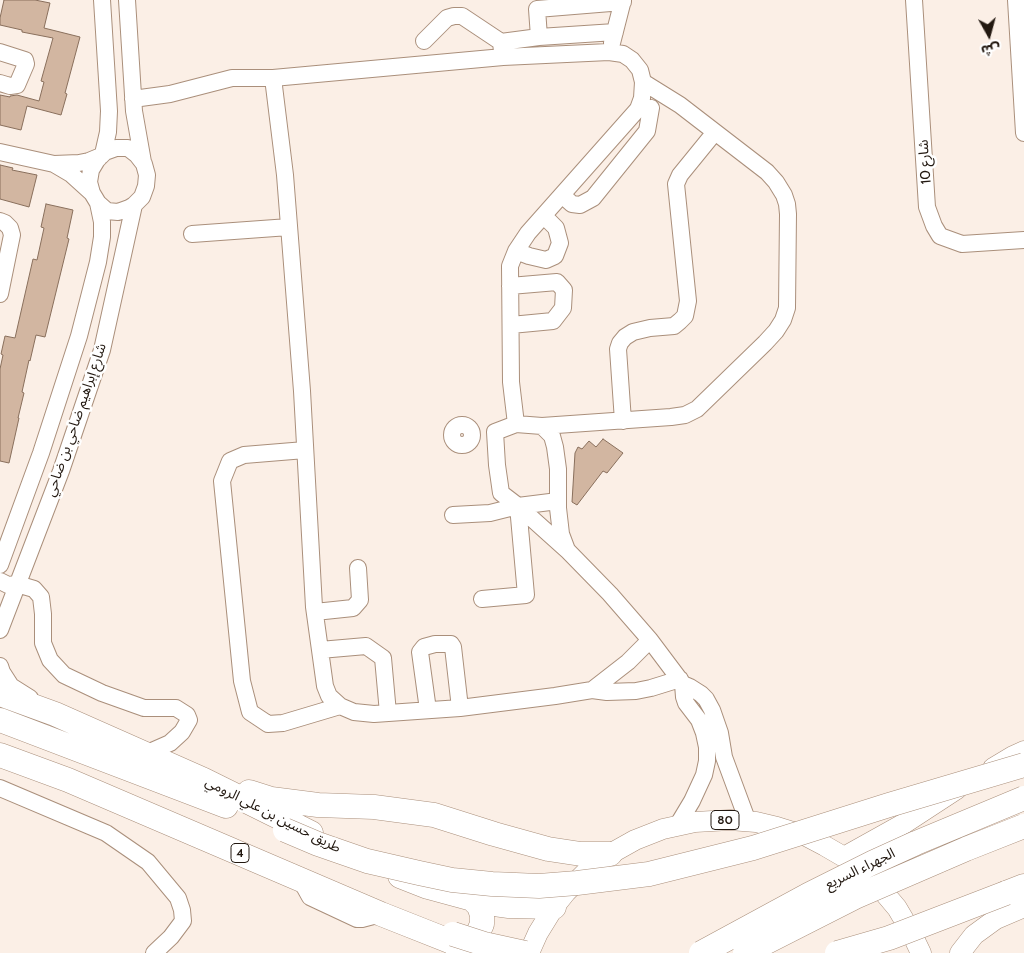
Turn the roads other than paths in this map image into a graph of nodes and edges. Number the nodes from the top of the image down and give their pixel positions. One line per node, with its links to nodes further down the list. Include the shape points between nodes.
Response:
1 (102, 0): 22 (street, via 109,111)
2 (127, 0): 16 (street)
3 (914, 0): 32 (street, شارع 10, via 928,206 934,226 940,236 962,244)
4 (1016, 0): 12 (street)
5 (623, 1): 6 (street); 7 (street, via 536,9)
6 (614, 32): 7 (street); 11 (street)
7 (539, 37): 9 (street)
8 (424, 41): 9 (street, via 447,18 462,16)
9 (502, 50): 11 (street); 13 (street)
10 (0, 52): 15 (street, via 25,60 26,64 16,85)
11 (609, 52): 14 (street, via 632,60)
12 (1022, 65): 20 (street)
13 (273, 78): 16 (street, via 232,78 170,94); 30 (street)
14 (644, 82): 17 (street); 18 (street)
15 (0, 83)
16 (133, 98): 24 (street)
17 (680, 105): 18 (street); 19 (street)
18 (644, 108): 25 (street); 25 (street, via 647,131 593,198 580,205 572,204)
19 (715, 132): 38 (street, via 676,184 688,301 685,316 674,326 633,332 620,343); 38 (street, via 767,172 784,195 787,204 787,308 784,320 766,343 697,409 684,415)
20 (1024, 133)
21 (0, 152): 23 (street)
22 (102, 155): 23 (street, via 79,163); 24 (street, via 116,148 128,148); 26 (street, via 91,170 90,182)
23 (54, 164): 26 (street, via 71,174)
24 (144, 164): 27 (street, via 146,186)
25 (562, 195): 28 (street)
26 (95, 198): 27 (street, via 113,212 124,211); 48 (street, شارع إبراهيم ضاحي بن ضاحي, via 102,222 102,237 79,336 42,452)
27 (134, 205): 51 (street, شارع إبراهيم ضاحي بن ضاحي, via 102,350 61,471)
28 (544, 216): 33 (street); 33 (street, via 556,228 560,243 555,256 546,260)
29 (0, 221): 34 (street, via 5,222 12,235)
30 (289, 227): 31 (street); 43 (street)
31 (192, 234)
32 (1024, 240)
33 (516, 250): 35 (street, via 510,266)
34 (4, 257): 36 (street)
35 (510, 286): 37 (street); 37 (street, via 557,282 564,290 563,308 553,321)
36 (0, 294)
37 (511, 325): 39 (street, via 511,382)
38 (623, 421): 40 (street)
39 (516, 424): 40 (street); 41 (street)
40 (542, 426): 44 (street, via 552,436 555,447)
41 (495, 432): 42 (street); 45 (street, via 501,493)
42 (472, 433)
43 (305, 450): 53 (street); 61 (street, via 244,455 230,461 222,481 242,681 250,712 268,724)
44 (558, 501): 45 (street); 47 (street, via 561,534)
45 (518, 506): 46 (street, via 490,513); 47 (street); 52 (street, via 526,595)
46 (453, 515)
47 (567, 550): 55 (street)
48 (0, 565)
49 (358, 568): 53 (street, via 360,600 353,608)
50 (0, 581): 51 (street, via 8,585)
51 (17, 584): 54 (street, شارع إبراهيم ضاحي بن ضاحي); 69 (street, via 34,589 40,597 43,643 50,660 64,675 144,708 176,708 187,715 189,720 182,732 170,743)
52 (482, 599)
53 (315, 612): 56 (street)
54 (0, 630)
55 (650, 640): 58 (street); 59 (street)
56 (320, 650): 61 (street, via 325,686 329,696); 64 (street, via 366,646 383,658)
57 (0, 666): 65 (street, via 11,686)
58 (682, 682): 59 (street, via 636,691); 75 (street, via 701,694 712,710 724,757); 76 (street, via 686,703 704,733 707,761 704,775)
59 (592, 690): 62 (street)
60 (0, 694): 65 (highway, طريق حسين بن علي الرومي)
61 (340, 706): 64 (street, via 354,712)
62 (460, 708): 63 (street); 63 (street, via 453,647 436,644 424,647 420,652)
63 (428, 710): 64 (street)
64 (388, 713)
65 (55, 714): 69 (highway, طريق حسين بن علي الرومي)
66 (0, 720): 71 (highway, bridge, via 330,849 419,873 492,884 539,886 649,874 753,848)
67 (0, 745): 84 (highway, via 71,771)
68 (1024, 751): 79 (main road, الجهراء السريع)
69 (145, 754): 72 (highway, طريق حسين بن علي الرومي)
70 (0, 755): 83 (highway, 4, via 68,780)
71 (1024, 765)
72 (204, 780): 78 (highway, via 271,799 374,807 434,816 548,848 581,854); 81 (highway, طريق حسين بن علي الرومي, via 400,876)
73 (0, 788): 85 (street, via 106,833 148,862 178,898 183,921)
74 (1024, 798): 89 (highway, الجهراء السريع, bridge, via 872,863)
75 (748, 822): 76 (main road, 80, via 712,820); 79 (main road, 80, via 777,826 806,836)
76 (677, 826): 78 (main road, 80, via 649,834)
77 (1024, 826): 90 (highway, الجهراء السريع, bridge, via 855,898)
78 (610, 854): 82 (main road, 80, via 587,872)
79 (844, 857): 92 (main road, 80, via 864,872 897,908)
80 (1018, 895): 91 (highway, bridge); 93 (main road, via 996,919 974,935)
81 (473, 900): 82 (highway, طريق حسين بن علي الرومي, via 510,906); 84 (highway, via 482,915 478,933 463,943)
82 (554, 907): 88 (main road, 80)
83 (381, 914): 84 (highway, 4); 86 (highway)
84 (454, 939): 87 (highway, 4); 88 (highway, bridge)
85 (154, 953)
86 (431, 953)
87 (478, 953)
88 (527, 953)
89 (701, 953)
90 (745, 953)
91 (837, 953)
92 (921, 953)
93 (960, 953)

